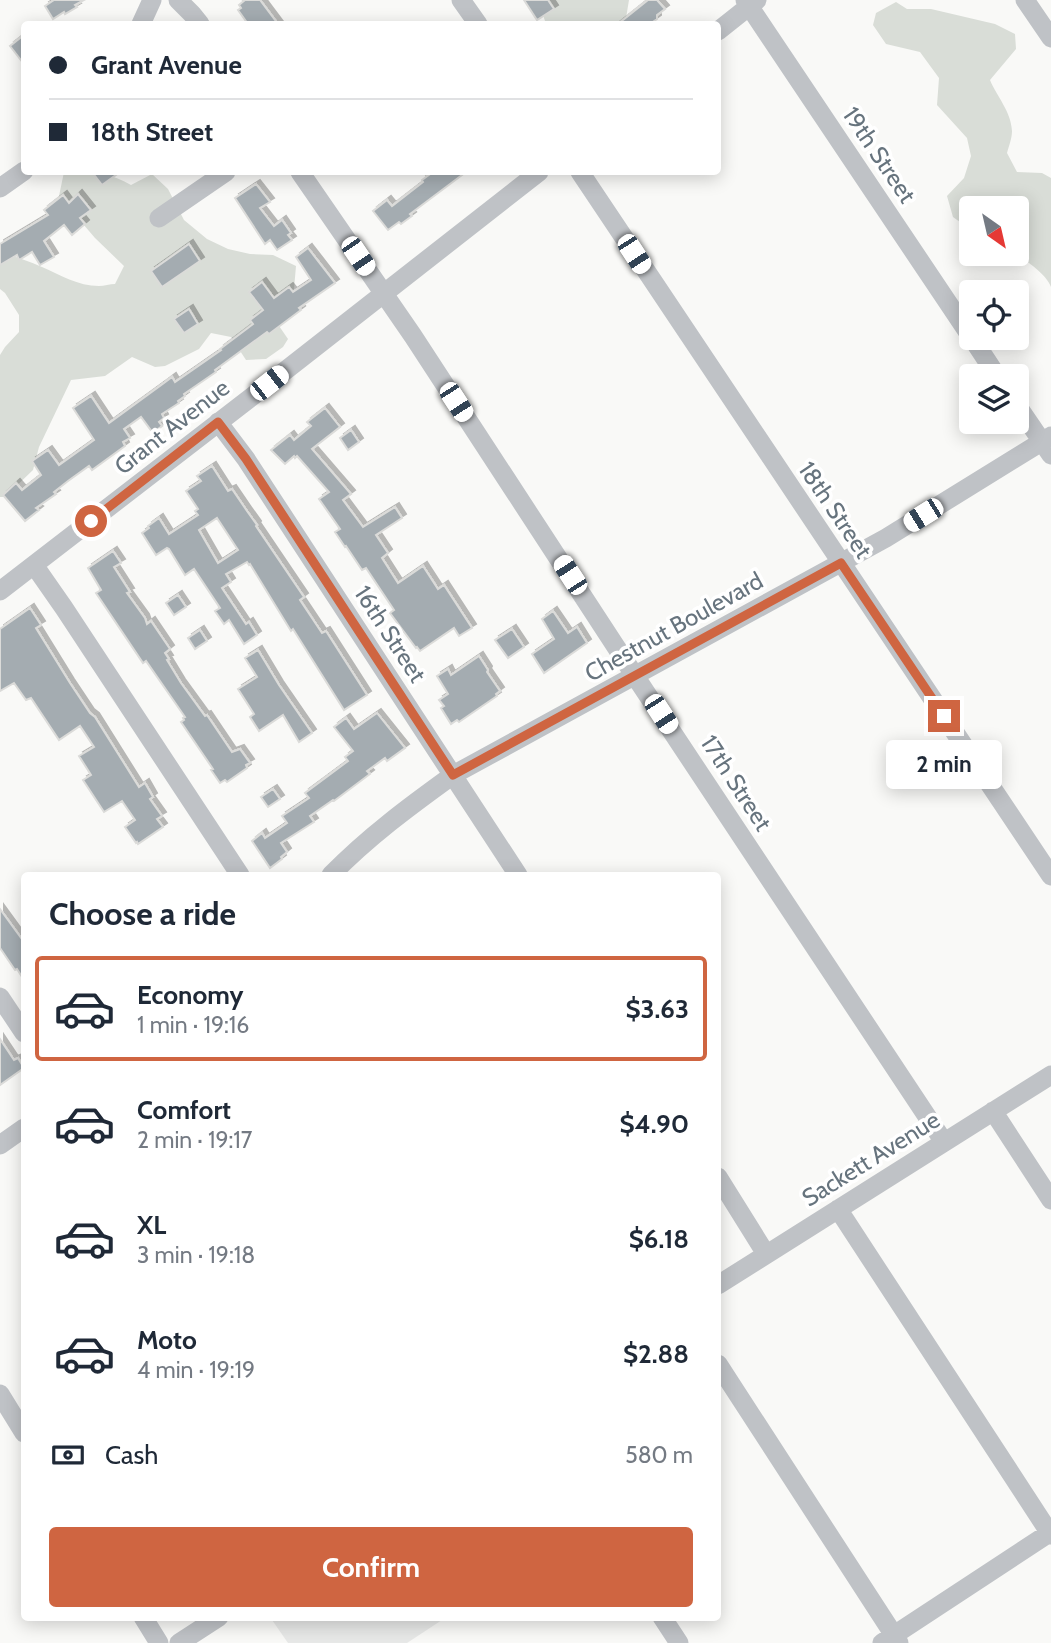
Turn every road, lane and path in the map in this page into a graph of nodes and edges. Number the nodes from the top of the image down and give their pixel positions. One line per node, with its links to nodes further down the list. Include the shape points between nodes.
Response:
1 (152, 0): 6 (street)
2 (178, 0): 7 (street)
3 (461, 0): 8 (street)
4 (1025, 0): 10 (street)
5 (750, 2): 9 (street); 19 (street, 19th Street)
6 (142, 21)
7 (198, 21)
8 (476, 21)
9 (721, 28)
10 (1051, 38)
11 (21, 172): 16 (street)
12 (222, 175): 17 (street)
13 (302, 175): 18 (street, 17th Street)
14 (535, 175): 18 (street, Grant Avenue)
15 (582, 175): 23 (street, 18th Street)
16 (0, 188)
17 (159, 218)
18 (383, 293): 21 (street, Grant Avenue); 26 (street, 17th Street)
19 (959, 319)
20 (1029, 420): 22 (street)
21 (218, 422): 24 (street, Grant Avenue); 27 (street, 16th Street)
22 (1048, 444): 23 (street, Chestnut Boulevard)
23 (841, 563): 26 (street, Chestnut Boulevard); 31 (street, 18th Street)
24 (34, 565): 25 (street, Grant Avenue); 28 (street)
25 (0, 591)
26 (635, 676): 27 (street, Chestnut Boulevard); 37 (street, 17th Street)
27 (453, 775): 29 (street, Chestnut Boulevard, via 394,817); 30 (street, 16th Street)
28 (238, 872)
29 (334, 872)
30 (516, 872)
31 (1051, 876)
32 (0, 997): 33 (street)
33 (21, 1028)
34 (1051, 1075): 35 (street, Sackett Avenue)
35 (993, 1111): 37 (street, Sackett Avenue); 40 (street)
36 (21, 1130): 38 (street)
37 (944, 1142): 41 (street, Sackett Avenue)
38 (0, 1145)
39 (721, 1182): 42 (street)
40 (1051, 1200)
41 (838, 1209): 42 (street, Sackett Avenue); 47 (street)
42 (766, 1254): 43 (street, Sackett Avenue)
43 (721, 1283)
44 (721, 1369): 51 (street)
45 (0, 1394): 46 (street)
46 (21, 1428)
47 (1051, 1533): 51 (street)
48 (145, 1621): 53 (street)
49 (213, 1621): 52 (street)
50 (665, 1621): 54 (street)
51 (892, 1640)
52 (184, 1642)
53 (159, 1643)
54 (679, 1643)

